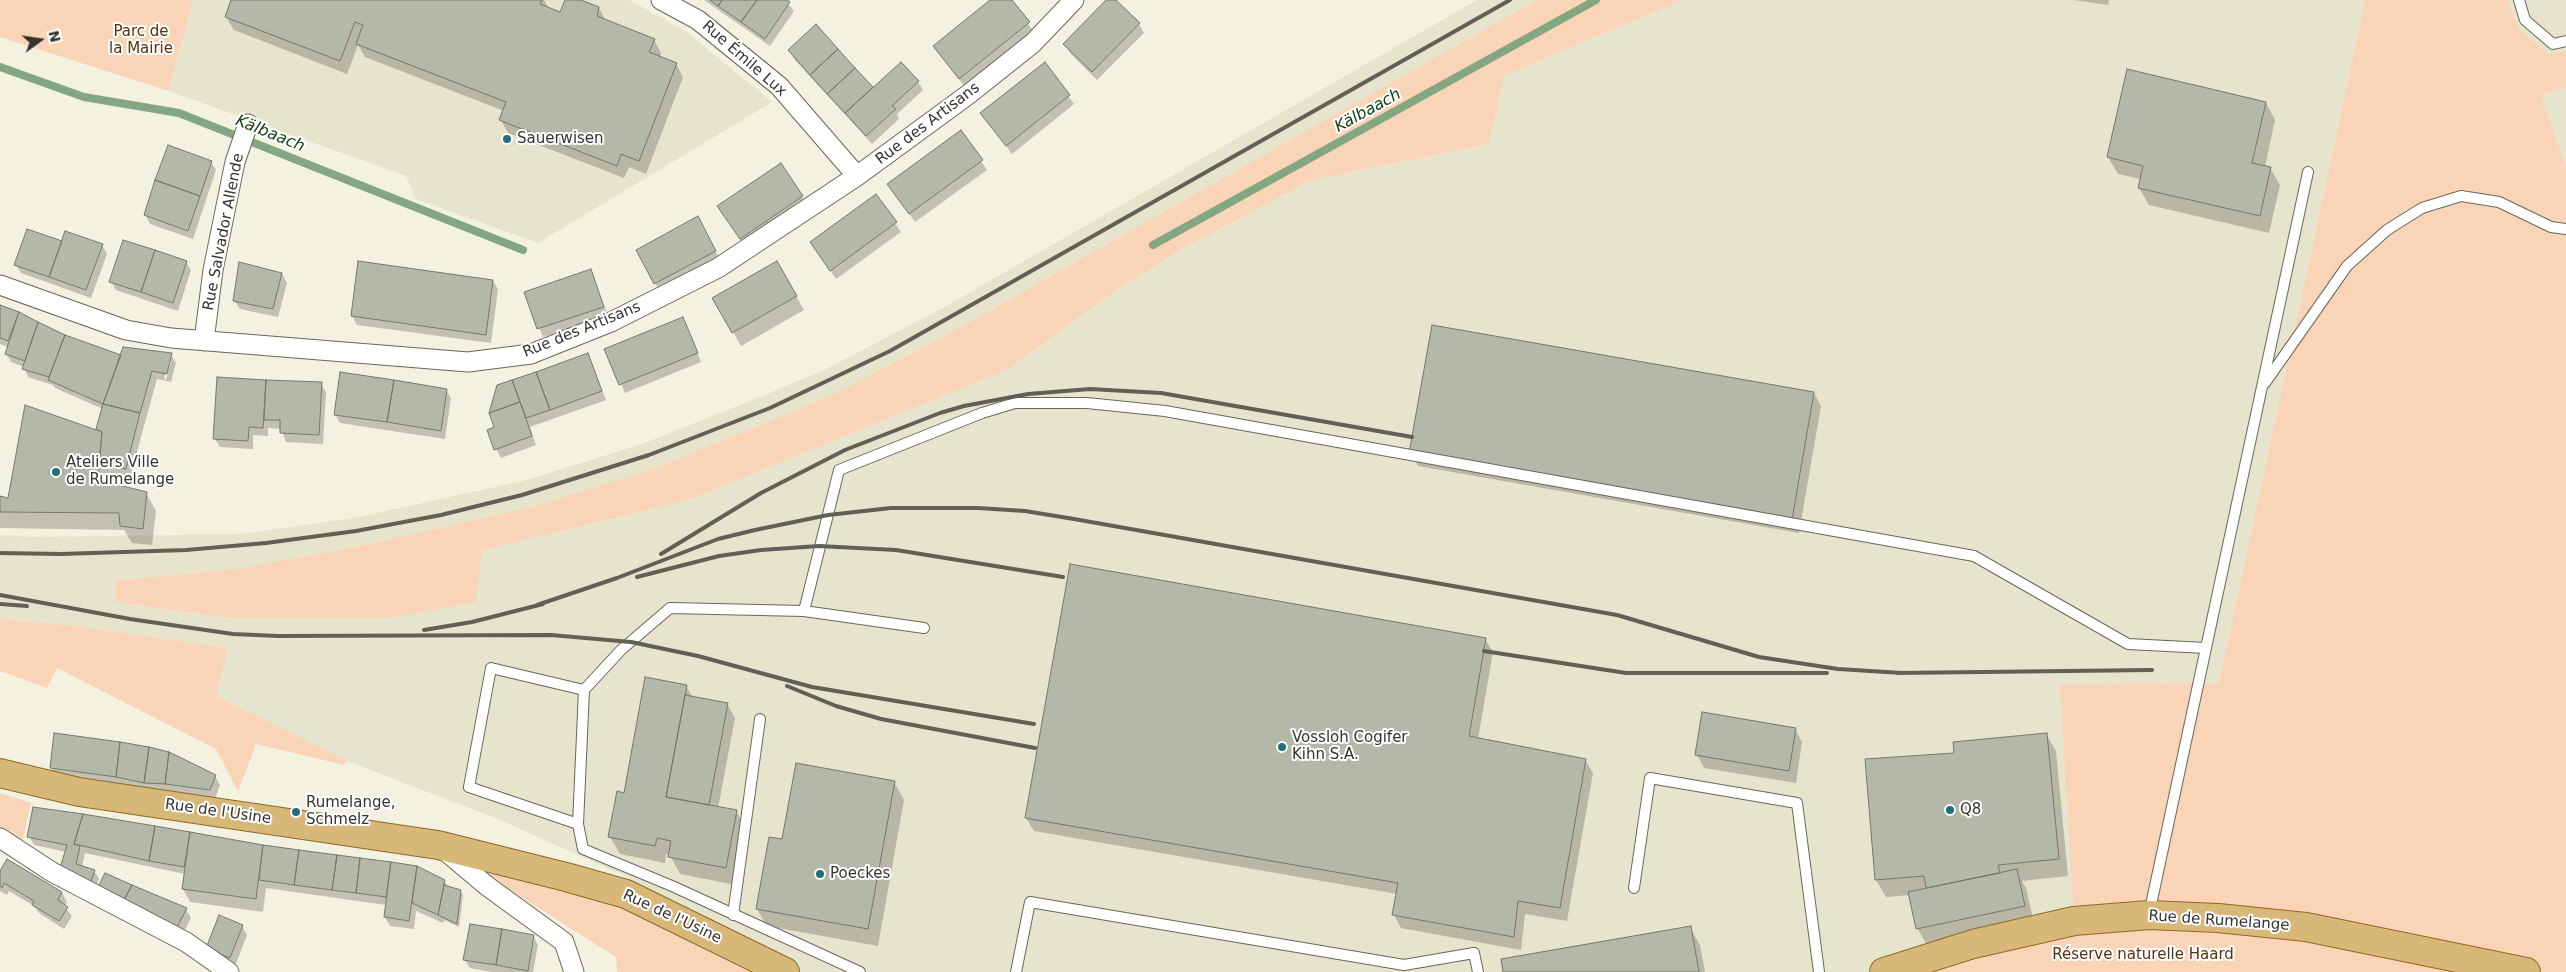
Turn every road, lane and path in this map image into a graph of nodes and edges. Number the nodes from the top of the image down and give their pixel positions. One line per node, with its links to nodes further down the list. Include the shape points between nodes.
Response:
1 (661, 0): 7 (street, Rue Émile Lux, via 698,20 779,86)
2 (1074, 0): 7 (street, Rue des Artisans, via 1033,43)
3 (2519, 0): 4 (lane, via 2525,20 2553,44)
4 (2566, 41)
5 (248, 124): 10 (street, Rue Salvador Allende, via 235,162 213,270)
6 (2308, 172): 11 (lane)
7 (856, 176): 10 (street, Rue des Artisans, via 718,268 611,322 531,354 468,362)
8 (2566, 229): 11 (lane, via 2551,227 2499,202 2461,196 2422,208 2387,230 2346,266)
9 (0, 285): 10 (street, Rue des Artisans, via 126,330)
10 (204, 341)
11 (2261, 388): 14 (lane)
12 (804, 611): 13 (lane); 14 (lane, via 840,470 1015,403 1087,403 1165,412 1974,556 2128,644); 15 (lane, via 670,608 621,650)
13 (924, 628)
14 (2206, 648): 23 (lane)
15 (584, 690): 18 (lane); 18 (lane, via 491,668 469,787)
16 (760, 719): 22 (lane)
17 (0, 773): 20 (main road, Rue de l'Usine, via 79,792)
18 (578, 824): 22 (lane, via 583,849)
19 (0, 838): 24 (street, via 52,872 186,942)
20 (438, 845): 25 (street, via 487,886 564,942); 26 (main road, Rue de l'Usine, via 626,894)
21 (1634, 888): 30 (lane, via 1650,778 1798,803)
22 (733, 914): 27 (lane)
23 (2149, 915): 31 (main road, Rue de Rumelange, via 2074,921 1973,944); 32 (main road, Rue de Rumelange, via 2218,918 2306,928)
24 (229, 972)
25 (574, 972)
26 (785, 972)
27 (860, 972)
28 (1016, 972): 29 (lane, via 1030,902 1404,965 1474,953)
29 (1478, 972)
30 (1819, 972)
31 (1884, 972)
32 (2526, 972)

